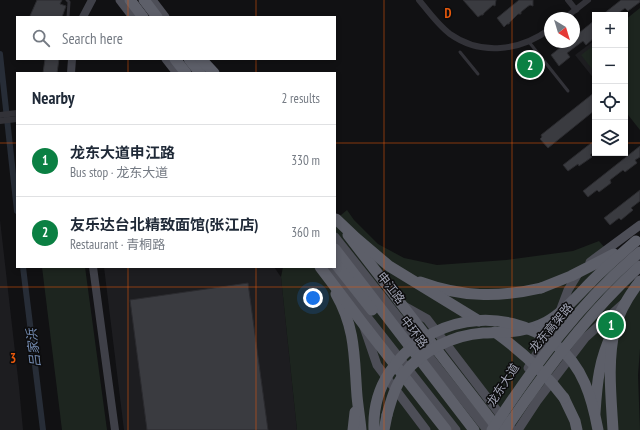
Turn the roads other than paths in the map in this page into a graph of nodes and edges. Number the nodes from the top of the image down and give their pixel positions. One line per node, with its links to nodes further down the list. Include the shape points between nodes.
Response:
1 (67, 0): 14 (lane)
2 (87, 0): 15 (street)
3 (92, 0): 16 (street)
4 (120, 0): 17 (main road)
5 (130, 0): 18 (highway)
6 (144, 0): 19 (highway)
7 (152, 0): 20 (main road)
8 (419, 0): 22 (street, via 443,28 468,43 499,48)
9 (568, 0): 12 (street)
10 (588, 0): 11 (street)
11 (580, 2): 12 (street)
12 (576, 10): 13 (street)
13 (573, 12)
14 (68, 16)
15 (79, 16)
16 (84, 16)
17 (132, 16)
18 (142, 16)
19 (156, 16)
20 (164, 16)
21 (544, 33): 22 (street)
22 (529, 42): 41 (lane)
23 (460, 52): 40 (lane)
24 (68, 60): 32 (street)
25 (72, 60): 33 (street)
26 (167, 60): 34 (main road)
27 (175, 60): 35 (highway)
28 (175, 60): 36 (highway)
29 (191, 60): 37 (highway)
30 (198, 60): 38 (main road)
31 (202, 60): 39 (highway)
32 (68, 72)
33 (71, 72)
34 (176, 72)
35 (182, 72)
36 (185, 72)
37 (199, 72)
38 (207, 72)
39 (213, 72)
40 (478, 74)
41 (568, 91)
42 (16, 113): 43 (street)
43 (0, 115)
44 (16, 119): 45 (street)
45 (0, 121)
46 (336, 218): 58 (highway, bridge, via 374,254); 78 (highway, bridge)
47 (640, 225): 64 (main road, 龙东大道, via 579,271 568,290 556,322)
48 (336, 238): 57 (main road, 申江路)
49 (638, 240): 58 (highway, bridge, via 571,276 541,288 518,293 480,295 454,292); 70 (highway, bridge, via 547,322 522,331 482,333 459,338 419,358 404,374 393,394)
50 (336, 251): 75 (highway, 中环路, bridge)
51 (640, 252): 77 (highway, 龙东高架路, bridge, via 602,287 546,353 526,378)
52 (336, 264): 74 (highway, 中环路, bridge)
53 (640, 266): 79 (highway, 龙东高架路, bridge, via 611,294 555,360)
54 (93, 268): 65 (street)
55 (96, 268): 66 (street)
56 (324, 269): 61 (main road); 63 (highway, bridge, via 349,322 354,349); 72 (highway, bridge)
57 (366, 276): 64 (main road, via 379,291 428,318); 76 (main road, 申江路)
58 (404, 276): 82 (highway, bridge, via 488,327 518,349 539,368 564,398)
59 (640, 281): 62 (highway, bridge)
60 (640, 288): 81 (main road, via 585,338)
61 (359, 306): 71 (main road, via 377,365); 73 (main road)
62 (615, 327): 83 (highway, bridge, via 605,347 599,370); 85 (highway, bridge, via 610,372)
63 (357, 395): 67 (highway); 68 (highway)
64 (499, 413): 76 (main road, 龙东大道); 80 (main road)
65 (115, 430)
66 (119, 430)
67 (353, 430)
68 (361, 430)
69 (374, 430): 84 (highway, bridge, via 376,400 384,382 396,362 415,343 448,326 475,320 498,320 536,332 566,355 587,387)
70 (384, 430)
71 (426, 430)
72 (446, 430)
73 (456, 430)
74 (466, 430)
75 (474, 430)
76 (488, 430)
77 (492, 430)
78 (499, 430)
79 (505, 430)
80 (512, 430)
81 (518, 430)
82 (577, 430)
83 (594, 430)
84 (598, 430)
85 (612, 430)

